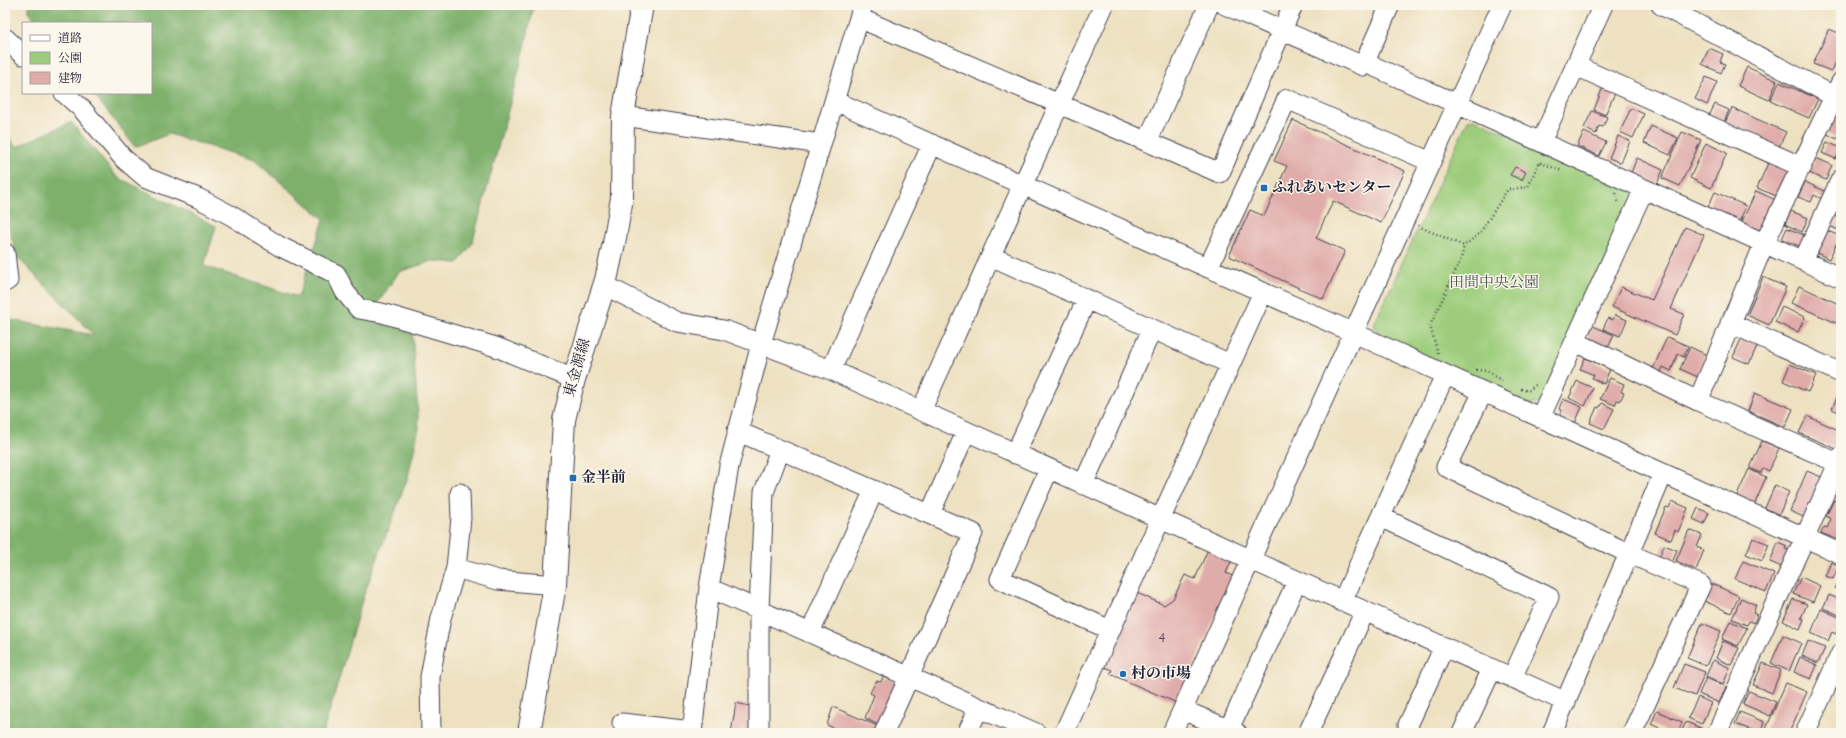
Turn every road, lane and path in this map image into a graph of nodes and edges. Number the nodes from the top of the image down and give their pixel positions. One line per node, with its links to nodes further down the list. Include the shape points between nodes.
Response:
1 (642, 5): 21 (main road, 東金源線)
2 (1104, 5): 19 (street)
3 (1209, 5): 22 (street)
4 (1225, 5): 11 (street)
5 (1293, 5): 11 (street)
6 (1390, 5): 14 (street)
7 (1502, 5): 20 (street)
8 (1603, 5): 15 (street)
9 (1661, 5): 16 (street)
10 (861, 12): 18 (street); 19 (street)
11 (1283, 30): 14 (street, via 1363,66); 22 (street, via 1220,173)
12 (5, 38): 13 (street)
13 (22, 54)
14 (1364, 62): 20 (street)
15 (1576, 66): 23 (street); 27 (street)
16 (1839, 93): 27 (street)
17 (65, 94): 57 (street, via 82,109 123,158 146,177 198,198 279,246 336,274 359,309 382,313 496,347)
18 (835, 101): 24 (street); 25 (street)
19 (1059, 104): 22 (street); 30 (street)
20 (1456, 105): 23 (street); 26 (street)
21 (623, 116): 24 (street); 43 (main road, 東金源線, via 622,198)
22 (1147, 142)
23 (1541, 142): 31 (street)
24 (821, 144): 50 (street)
25 (932, 144): 30 (street); 53 (street)
26 (1430, 162): 34 (street); 40 (street, via 1287,99)
27 (1802, 167): 35 (street)
28 (1567, 173): 36 (path, via 1539,162 1528,187 1508,189 1480,233)
29 (1841, 179): 39 (street)
30 (1022, 185): 38 (street); 40 (street)
31 (1644, 189): 35 (street); 49 (street)
32 (1609, 190): 33 (path, via 1616,193)
33 (1620, 208)
34 (1404, 220): 36 (path); 48 (street)
35 (1764, 244): 39 (street); 46 (street)
36 (1464, 246): 51 (path, via 1461,259 1430,326 1438,352)
37 (5, 253): 42 (street, via 8,280)
38 (991, 256): 45 (street); 63 (street)
39 (1803, 262): 41 (street)
40 (1208, 268): 44 (street)
41 (1841, 278)
42 (5, 282)
43 (604, 286): 50 (street, via 677,322 724,330); 57 (main road, 東金源線)
44 (1262, 292): 48 (street); 52 (street)
45 (1087, 299): 47 (street); 68 (street)
46 (1730, 323): 55 (street); 62 (street)
47 (1152, 329): 52 (street); 72 (street)
48 (1354, 333): 56 (street); 81 (street)
49 (1576, 342): 62 (street); 64 (street)
50 (761, 344): 53 (street); 65 (street)
51 (1442, 356)
52 (1230, 364): 77 (street)
53 (830, 370): 63 (street)
54 (1472, 370): 58 (path, via 1487,371)
55 (1841, 374)
56 (1445, 375): 61 (street); 76 (street)
57 (574, 379): 84 (main road, 東金源線, via 564,420)
58 (1503, 382)
59 (1539, 382): 60 (path, via 1528,392)
60 (1515, 388)
61 (1483, 392): 64 (street); 79 (street, via 1446,467)
62 (1698, 401): 69 (street)
63 (921, 411): 66 (street)
64 (1540, 418): 71 (street)
65 (737, 431): 67 (street); 85 (street, via 728,466)
66 (966, 432): 68 (street); 75 (street)
67 (780, 450): 73 (street); 87 (street, via 764,492)
68 (1015, 454): 70 (street)
69 (1840, 460): 78 (street)
70 (1048, 469): 72 (street); 89 (street, via 1000,579)
71 (1663, 474): 78 (street); 79 (street)
72 (1083, 485): 77 (street)
73 (874, 490): 75 (street); 90 (street)
74 (460, 493): 82 (street, via 461,518)
75 (930, 514): 94 (street, via 974,533)
76 (1381, 517): 86 (street); 95 (street, via 1549,597)
77 (1159, 519): 81 (street); 89 (street)
78 (1804, 538): 80 (street); 115 (street)
79 (1630, 554): 96 (street); 114 (street, via 1701,585)
80 (1841, 554)
81 (1250, 560): 83 (street); 98 (street)
82 (456, 568): 84 (street, via 498,580); 102 (street, via 433,651 430,677)
83 (1297, 581): 86 (street); 100 (street)
84 (555, 585): 103 (main road, 東金源線)
85 (708, 588): 87 (street); 101 (street)
86 (1342, 602): 88 (street)
87 (759, 611): 90 (street); 104 (street)
88 (1364, 611): 91 (street); 110 (street)
89 (1110, 630): 108 (street)
90 (810, 633): 94 (street)
91 (1444, 647): 93 (street); 111 (street, via 1408,725)
92 (1841, 653): 116 (street)
93 (1492, 669): 95 (street); 112 (street)
94 (910, 677): 97 (street); 105 (street)
95 (1512, 678): 96 (street)
96 (1566, 702): 113 (street)
97 (979, 708): 106 (street); 107 (street)
98 (1183, 710): 100 (street); 109 (street)
99 (622, 723): 101 (street)
100 (1233, 731)
101 (692, 732)
102 (431, 733)
103 (529, 733)
104 (759, 733)
105 (884, 733)
106 (967, 733)
107 (1036, 733)
108 (1064, 733)
109 (1172, 733)
110 (1308, 733)
111 (1410, 733)
112 (1462, 733)
113 (1552, 733)
114 (1632, 733)
115 (1717, 733)
116 (1805, 733)

